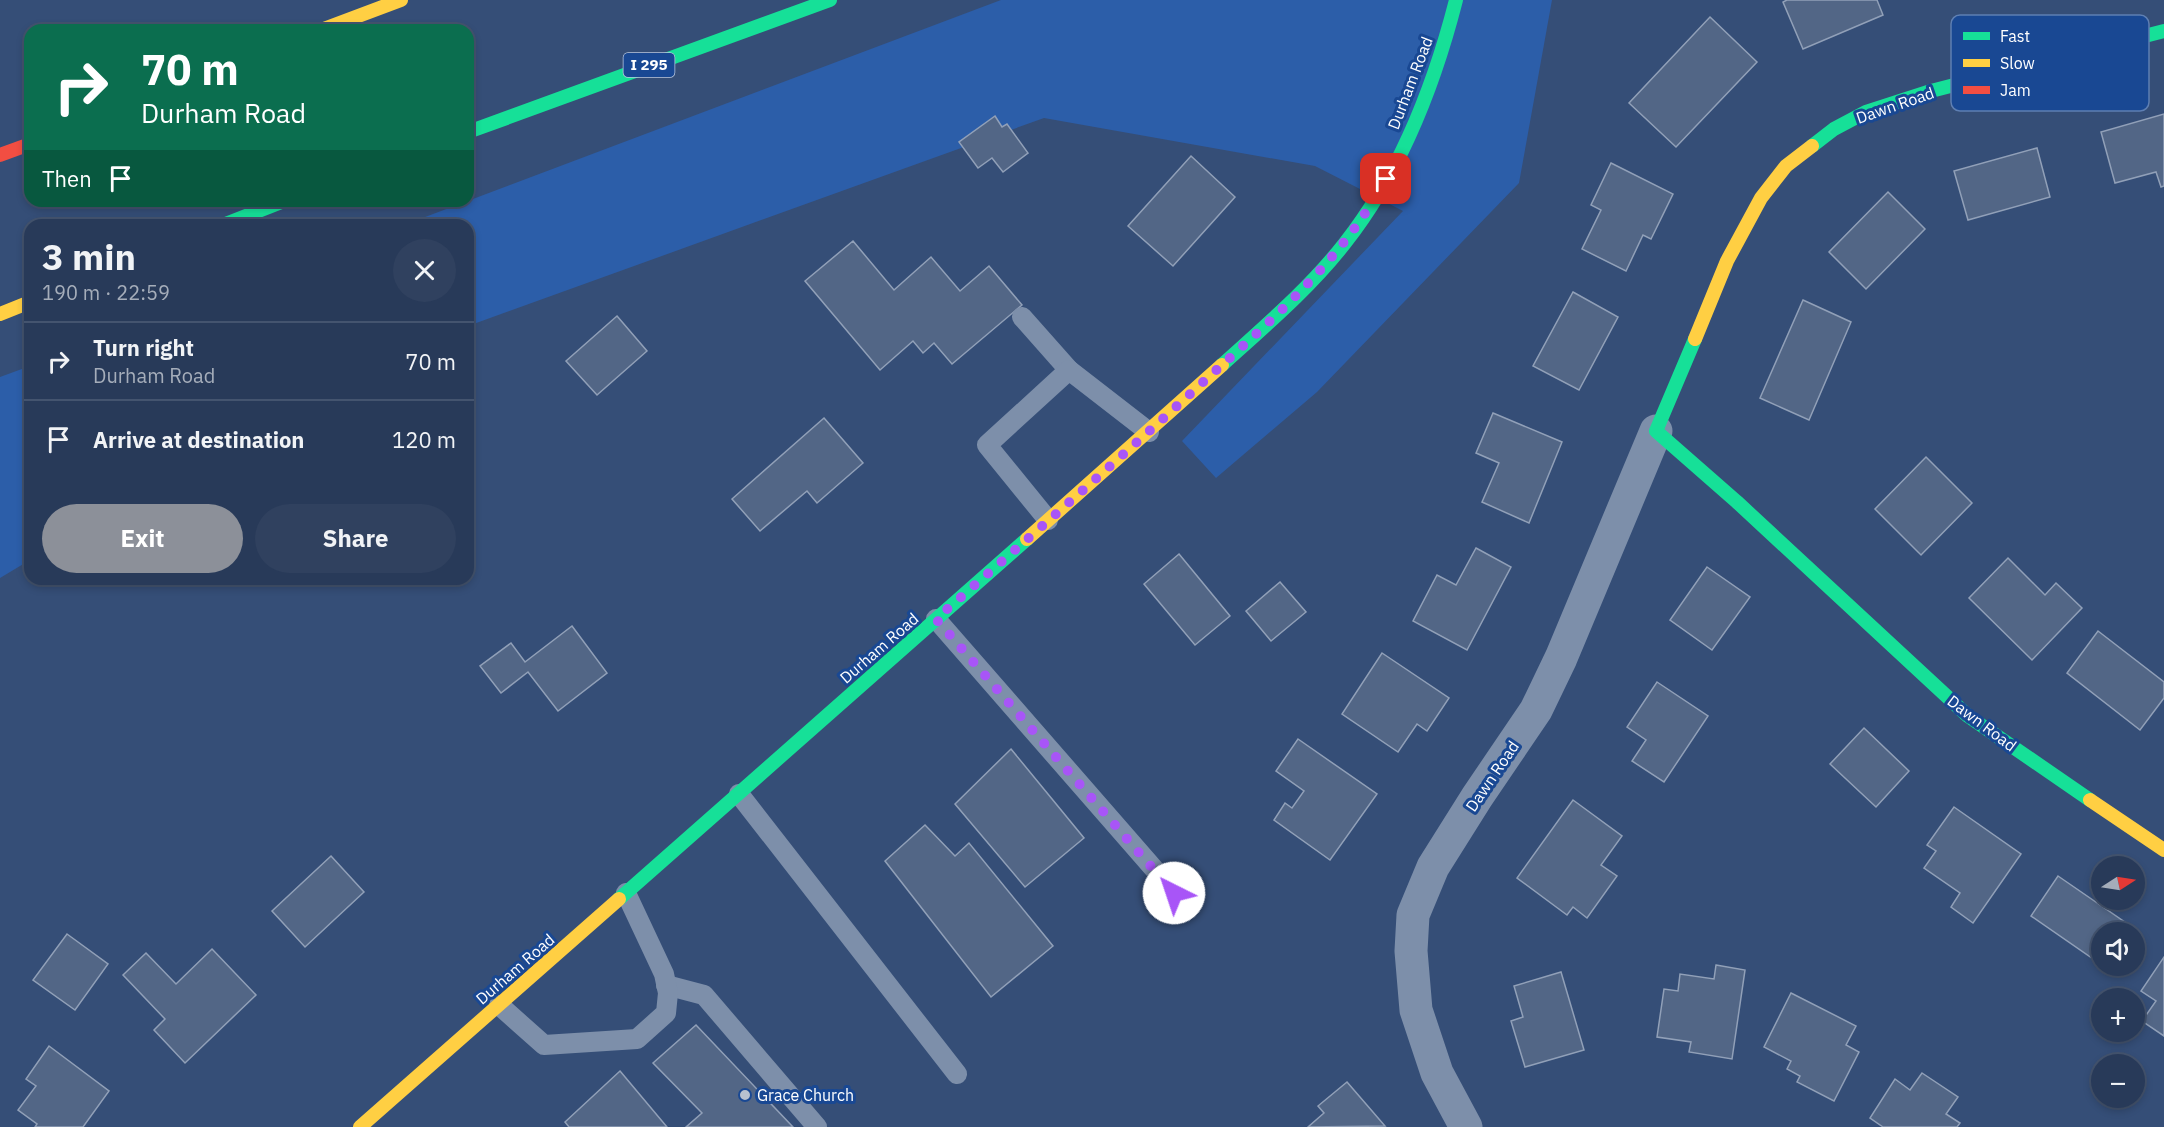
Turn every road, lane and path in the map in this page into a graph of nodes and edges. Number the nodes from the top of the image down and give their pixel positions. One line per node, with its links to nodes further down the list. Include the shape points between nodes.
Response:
1 (401, 0): 4 (main road)
2 (830, 0): 8 (main road, I 295)
3 (1456, 0): 18 (main road, Durham Road, via 1417,121 1375,199 1345,243 1290,303)
4 (337, 24)
5 (2164, 30): 6 (main road, Dawn Road)
6 (2149, 34)
7 (1951, 86): 17 (main road, Dawn Road, via 1866,112 1834,129 1786,166 1761,198 1727,261)
8 (474, 130)
9 (24, 146): 10 (main road)
10 (0, 155)
11 (269, 207): 12 (main road)
12 (238, 219)
13 (24, 304): 14 (main road)
14 (0, 314)
15 (1022, 317): 16 (lane)
16 (1069, 370): 18 (lane); 19 (lane, via 987,445)
17 (1656, 431): 22 (main road, Dawn Road, via 1968,716); 30 (street, Dawn Road, via 1536,710 1433,867 1413,915 1411,951 1416,1010 1437,1073)
18 (1149, 432): 19 (main road, Durham Road)
19 (1048, 520): 20 (main road, Durham Road)
20 (936, 619): 21 (main road, Durham Road); 24 (lane)
21 (739, 794): 23 (main road, Durham Road); 27 (lane)
22 (2164, 850)
23 (626, 893): 25 (lane); 26 (main road, Durham Road)
24 (1174, 893)
25 (666, 985): 26 (lane, via 666,1013 637,1039 544,1045); 29 (lane, via 704,995)
26 (499, 1005): 28 (main road, Durham Road)
27 (957, 1074)
28 (360, 1127)
29 (817, 1127)
30 (1466, 1127)

